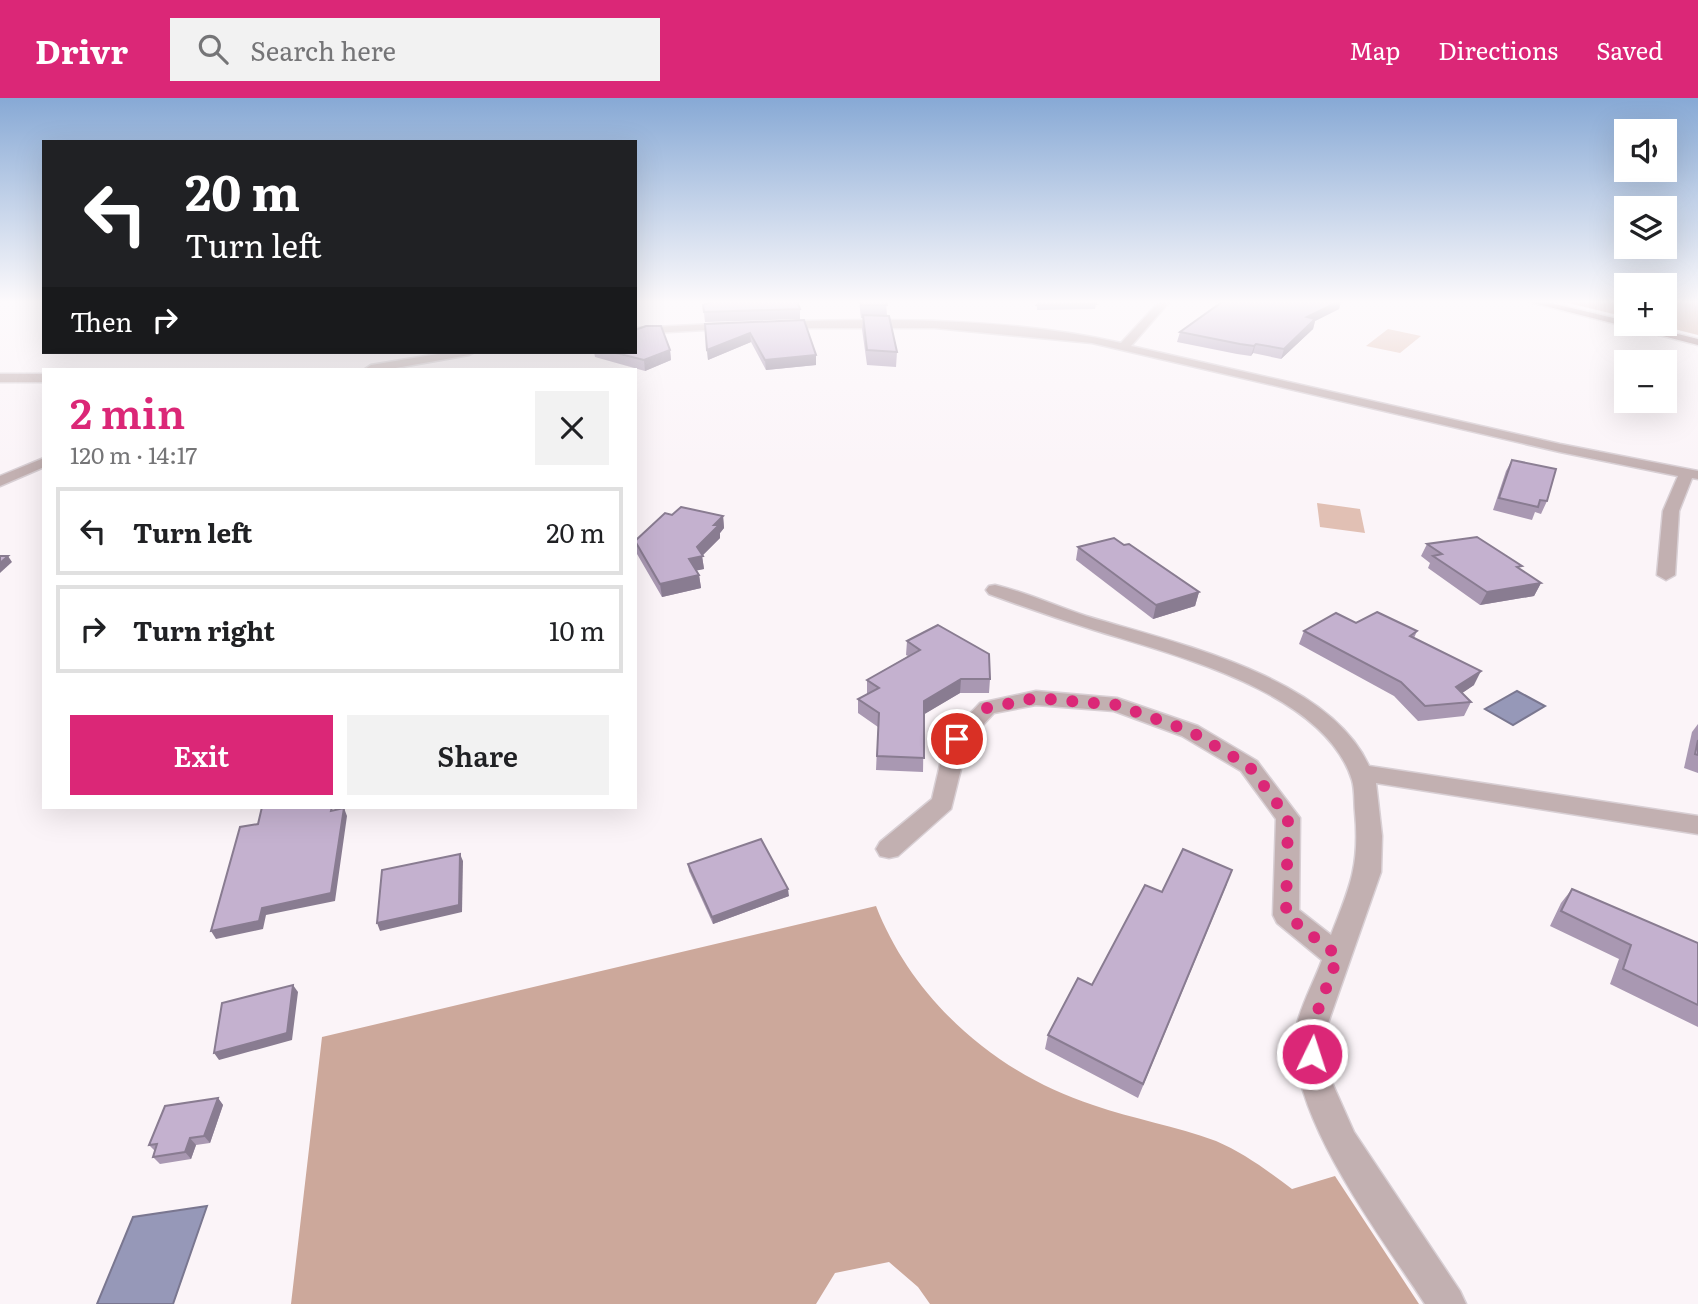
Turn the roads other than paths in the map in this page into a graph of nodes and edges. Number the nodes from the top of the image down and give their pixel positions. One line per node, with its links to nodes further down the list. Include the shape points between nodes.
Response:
1 (439, 357): 3 (street)
2 (1173, 357): 7 (street, via 1550,446)
3 (377, 368)
4 (0, 378): 5 (street)
5 (42, 378)
6 (42, 463): 8 (street)
7 (1692, 474): 9 (street, via 1671,511)
8 (0, 481)
9 (1666, 575)
10 (995, 590): 11 (street, via 1254,679 1303,705 1331,730)
11 (1360, 773): 12 (street); 14 (street, via 1370,836 1368,872)
12 (1698, 825)
13 (889, 849): 14 (street, via 943,803 957,739 987,708 1036,698 1117,705 1190,731 1249,766 1288,818 1286,915)
14 (1338, 956): 15 (street, via 1311,1029 1314,1078 1342,1143)
15 (1447, 1304)

